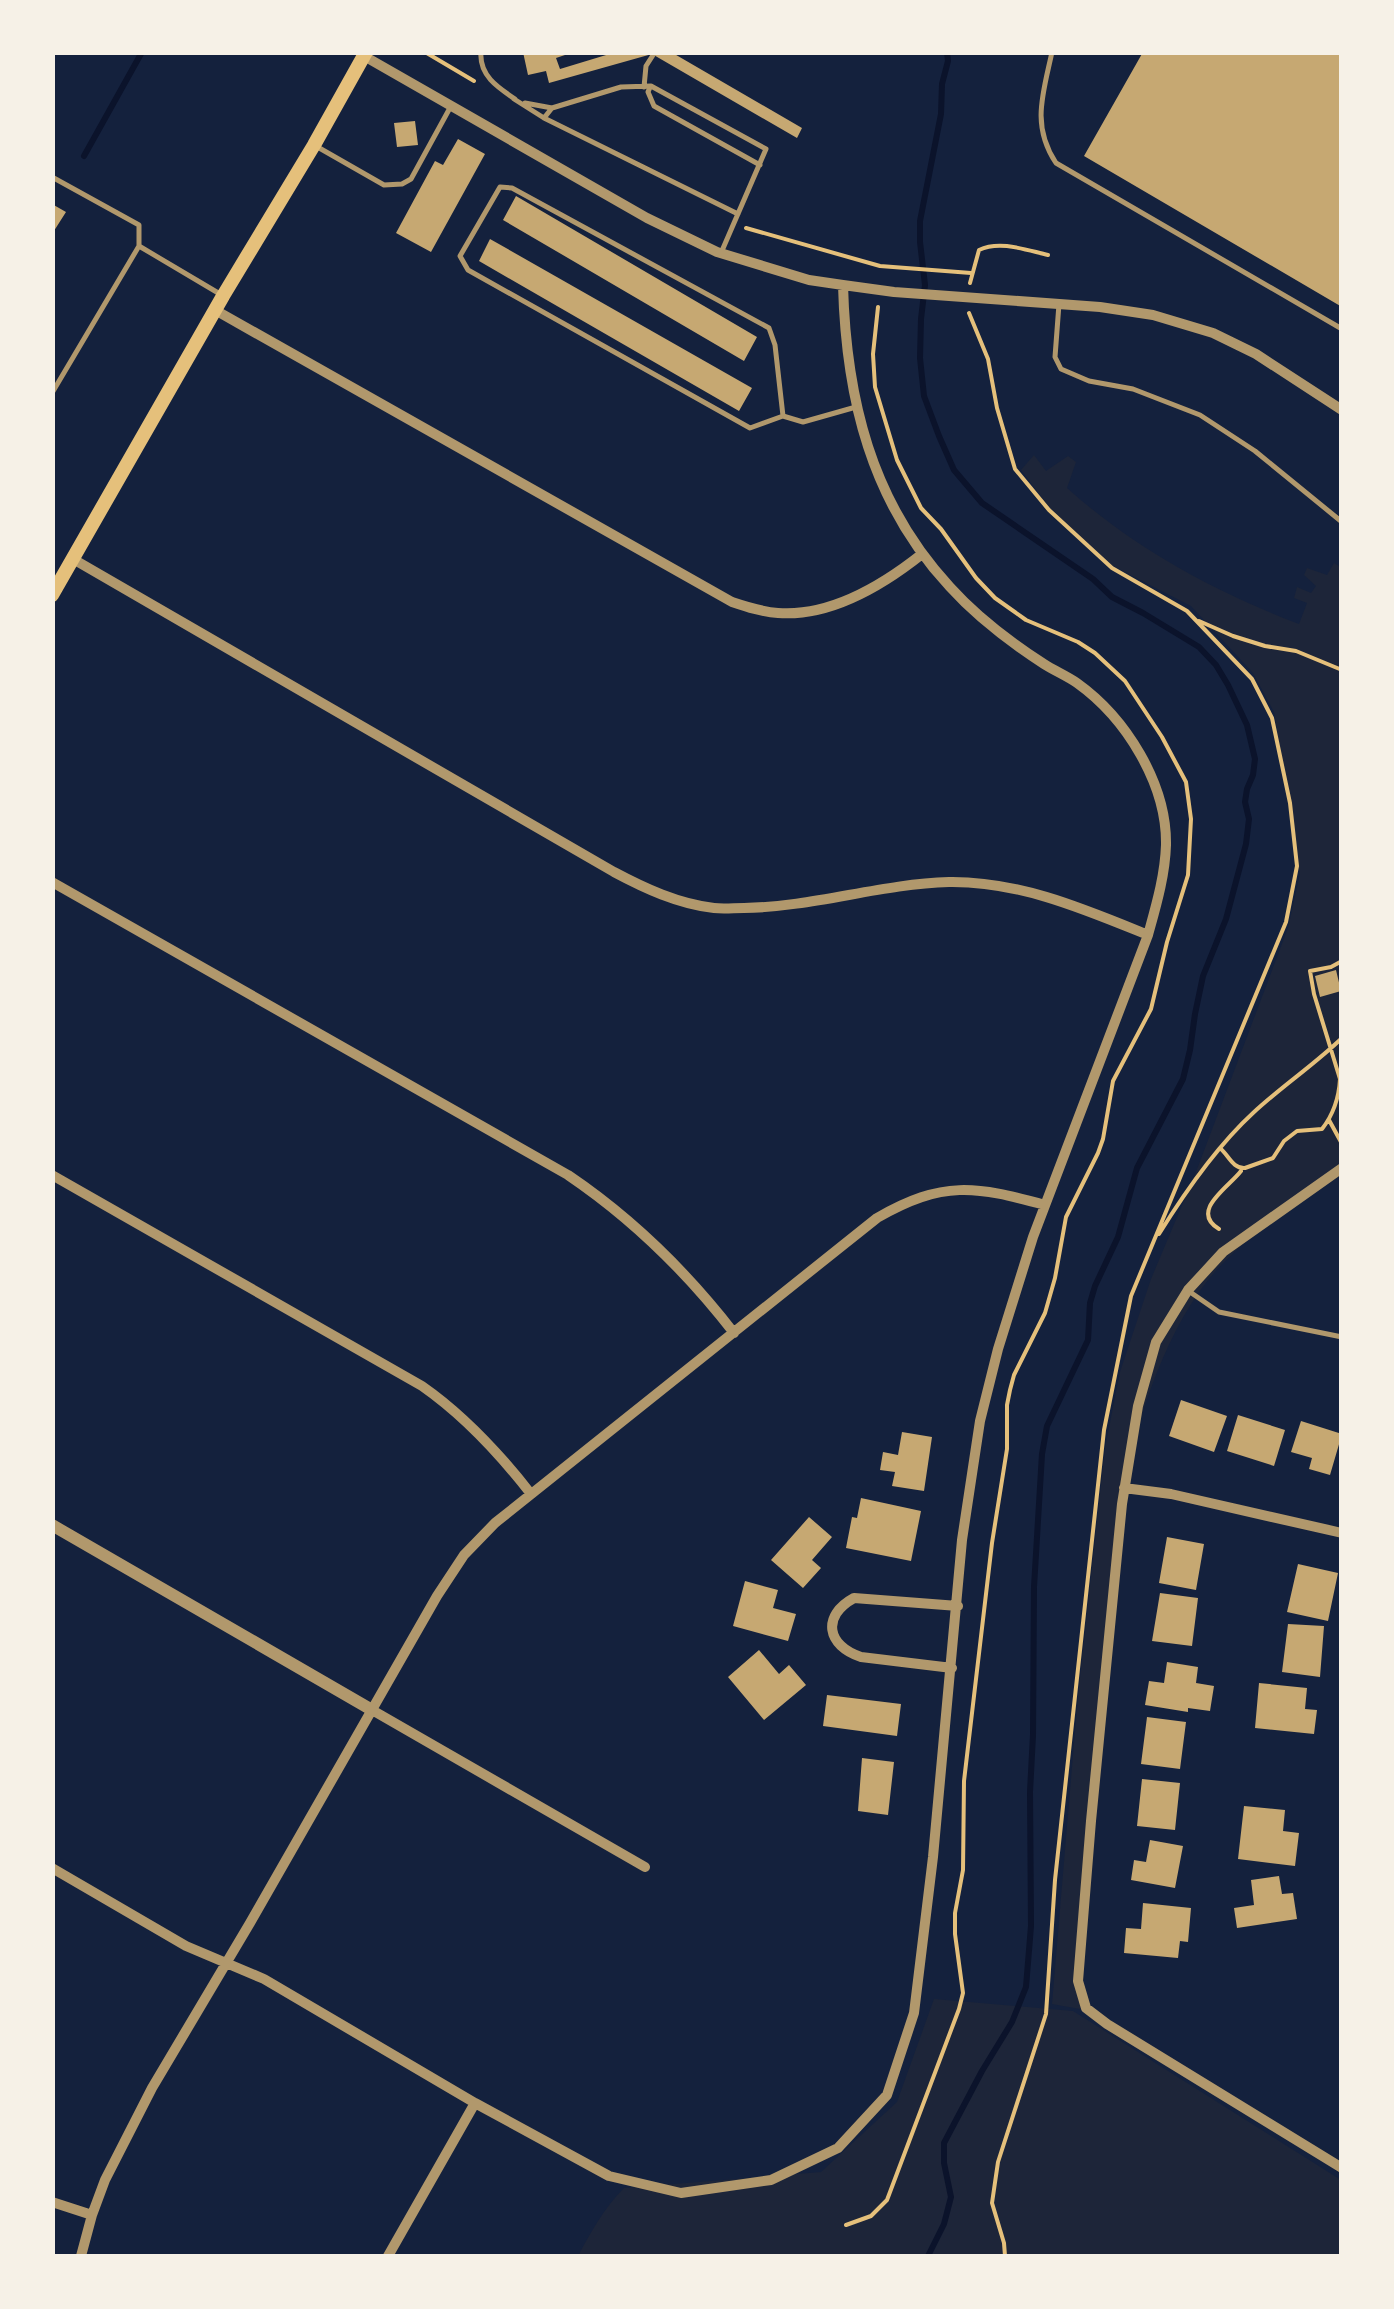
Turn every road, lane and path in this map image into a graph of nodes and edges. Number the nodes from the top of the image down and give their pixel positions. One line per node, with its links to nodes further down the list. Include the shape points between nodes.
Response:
1 (480, 52): 8 (lane, via 488,79)
2 (655, 52): 7 (lane, via 646,66)
3 (722, 52): 4 (lane)
4 (733, 52)
5 (1052, 52): 26 (lane, via 1039,114 1056,163)
6 (365, 54): 9 (street); 12 (main road)
7 (647, 88): 10 (lane, via 621,88); 13 (lane, via 654,106); 13 (lane, via 766,149)
8 (514, 98): 10 (lane); 11 (lane)
9 (451, 106): 12 (lane, via 412,179 402,184 384,185); 17 (street)
10 (552, 108): 11 (lane)
11 (544, 118): 15 (lane)
12 (314, 145): 22 (main road)
13 (760, 164): 15 (lane)
14 (52, 176): 16 (lane, via 139,225)
15 (738, 214): 17 (lane)
16 (139, 246): 22 (lane); 27 (lane)
17 (721, 253): 21 (street)
18 (1048, 255): 20 (path, via 988,246 979,250)
19 (880, 266): 20 (path)
20 (971, 273): 23 (path)
21 (843, 285): 23 (street); 28 (street)
22 (223, 296): 25 (main road)
23 (968, 298): 24 (street); 35 (path, via 1014,469 1112,568)
24 (1059, 304): 29 (street, via 1152,315 1212,333); 31 (lane, via 1055,357 1061,369 1200,415 1255,450)
25 (215, 310): 32 (street, via 732,602 782,614 848,601); 33 (main road)
26 (1342, 329)
27 (52, 393)
28 (856, 408): 30 (lane, via 803,422); 32 (street, via 874,468)
29 (1342, 410)
30 (782, 416): 30 (lane, via 769,328 500,187 460,256 468,270 750,428)
31 (1342, 522)
32 (922, 554): 38 (street, via 979,616 1078,684 1131,736 1156,790 1166,842)
33 (73, 559): 34 (main road); 38 (street, via 614,872 670,898 756,908 910,886 986,884 1059,900)
34 (52, 595)
35 (1195, 620): 36 (path); 51 (path, via 1252,679 1272,718 1297,866 1286,922)
36 (1342, 670)
37 (52, 882): 53 (street, via 568,1174 676,1263)
38 (1148, 935): 49 (street)
39 (1342, 962): 41 (path, via 1310,971)
40 (1342, 1038): 41 (path)
41 (1330, 1049): 42 (path); 45 (path)
42 (1341, 1084): 43 (path)
43 (1329, 1119): 44 (path); 46 (path, via 1322,1128 1288,1136 1273,1158)
44 (1341, 1142)
45 (1221, 1149): 46 (path); 51 (path)
46 (1245, 1168): 50 (path, via 1207,1212)
47 (1342, 1168): 52 (street, via 1222,1252)
48 (52, 1174): 56 (street, via 422,1386 484,1438)
49 (1045, 1205): 53 (street, via 984,1190 928,1193 905,1202); 59 (street, via 980,1422)
50 (1219, 1229)
51 (1153, 1244): 71 (path, via 1131,1296 1104,1430 1046,2014 998,2162 992,2203)
52 (1188, 1290): 54 (lane, via 1220,1312); 55 (street, via 1156,1342)
53 (734, 1333): 56 (street)
54 (1342, 1337)
55 (1124, 1488): 58 (street); 66 (street, via 1078,1981 1086,2008)
56 (532, 1494): 61 (street, via 464,1554)
57 (52, 1525): 61 (street)
58 (1342, 1533)
59 (958, 1606): 60 (street); 60 (street, via 854,1598 833,1624 833,1636 849,1653)
60 (952, 1668): 65 (street, via 914,2013 888,2094 838,2148 771,2180 681,2193 609,2176)
61 (372, 1710): 62 (street); 64 (street)
62 (645, 1867)
63 (52, 1868): 64 (street)
64 (226, 1964): 65 (street); 68 (street, via 131,2127)
65 (474, 2103): 70 (street)
66 (1342, 2168)
67 (52, 2202): 68 (street)
68 (92, 2215): 69 (street)
69 (81, 2256)
70 (388, 2256)
71 (1005, 2256)

